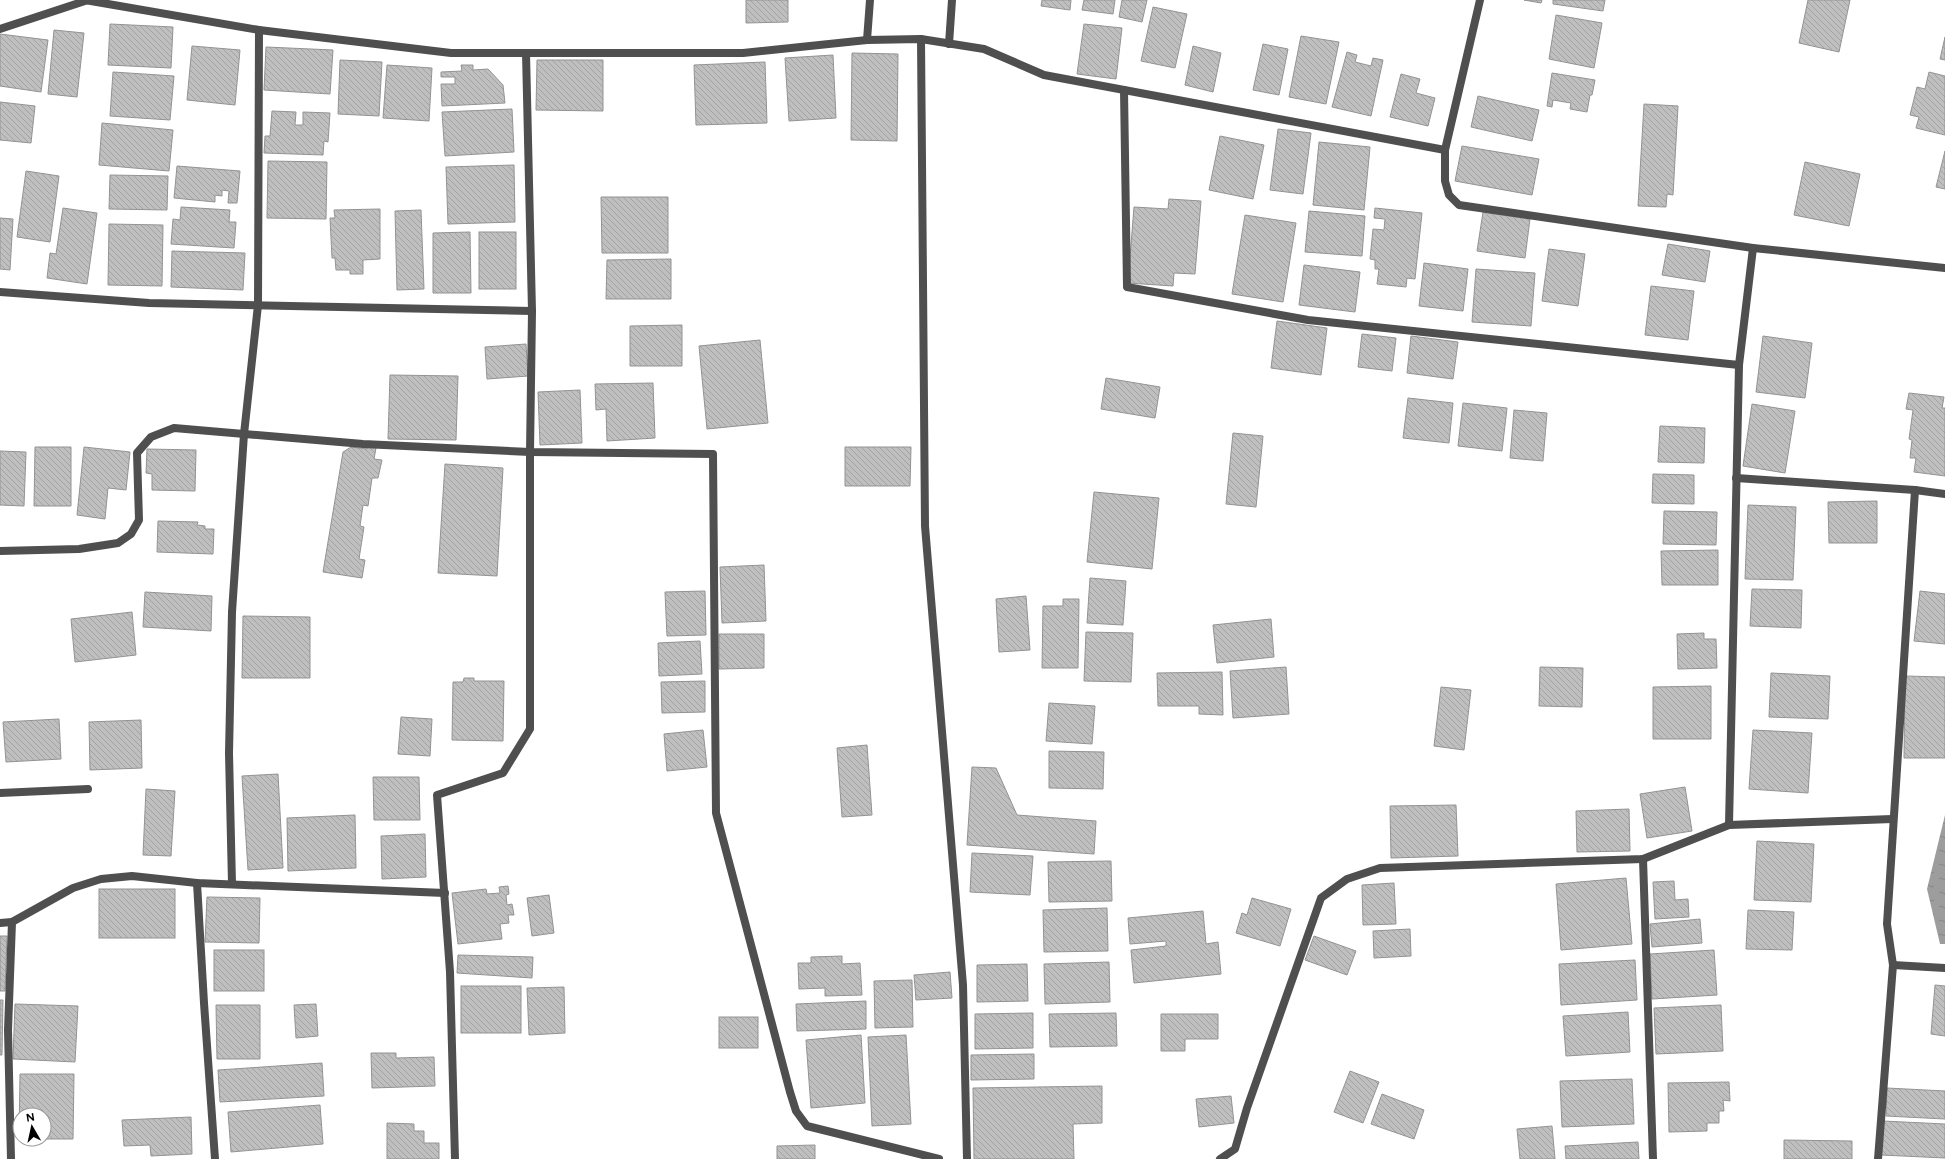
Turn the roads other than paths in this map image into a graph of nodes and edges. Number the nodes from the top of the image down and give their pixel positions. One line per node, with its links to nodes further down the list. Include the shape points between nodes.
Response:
1 (85, 0): 5 (street); 6 (street)
2 (870, 0): 8 (street)
3 (952, 0): 9 (street)
4 (1480, 0): 12 (street)
5 (0, 29)
6 (259, 30): 10 (street, via 451,53); 16 (street)
7 (921, 39): 8 (street); 9 (street); 42 (street, via 925,526 963,985)
8 (867, 40): 10 (street, via 743,53)
9 (949, 44): 11 (street, via 984,49 1044,74)
10 (526, 53): 17 (street)
11 (1124, 90): 12 (street); 18 (street, via 1127,287 1308,320)
12 (1445, 150): 13 (street, via 1445,181 1449,195 1459,205)
13 (1753, 248): 14 (street); 18 (street)
14 (1945, 268)
15 (0, 292): 16 (street, via 149,303)
16 (258, 305): 17 (street); 19 (street)
17 (532, 311): 20 (street)
18 (1739, 365): 21 (street)
19 (244, 434): 20 (street, via 363,444); 24 (street, via 174,428 151,437 137,453 139,520 131,534 118,543 79,549); 31 (street, via 231,651 229,753)
20 (530, 452): 32 (street, via 530,729 503,773 437,794); 41 (street, via 713,454 716,813 796,1111 807,1126)
21 (1736, 478): 22 (street); 28 (street)
22 (1915, 490): 23 (street); 27 (street)
23 (1945, 494)
24 (0, 551)
25 (88, 789): 26 (street)
26 (0, 793)
27 (1892, 819): 28 (street); 35 (street, via 1887,924)
28 (1729, 825): 29 (street)
29 (1643, 859): 37 (street, via 1380,868 1347,878 1322,898 1235,1148); 43 (street)
30 (197, 883): 31 (street); 33 (street, via 132,876 101,879 73,888); 39 (street)
31 (232, 884): 32 (street)
32 (445, 893): 40 (street, via 450,972)
33 (12, 922): 34 (street); 38 (street, via 8,1030)
34 (0, 923)
35 (1893, 965): 36 (street); 44 (street)
36 (1945, 968)
37 (1224, 1158)
38 (11, 1159)
39 (215, 1159)
40 (455, 1159)
41 (939, 1159)
42 (967, 1159)
43 (1653, 1159)
44 (1878, 1159)

